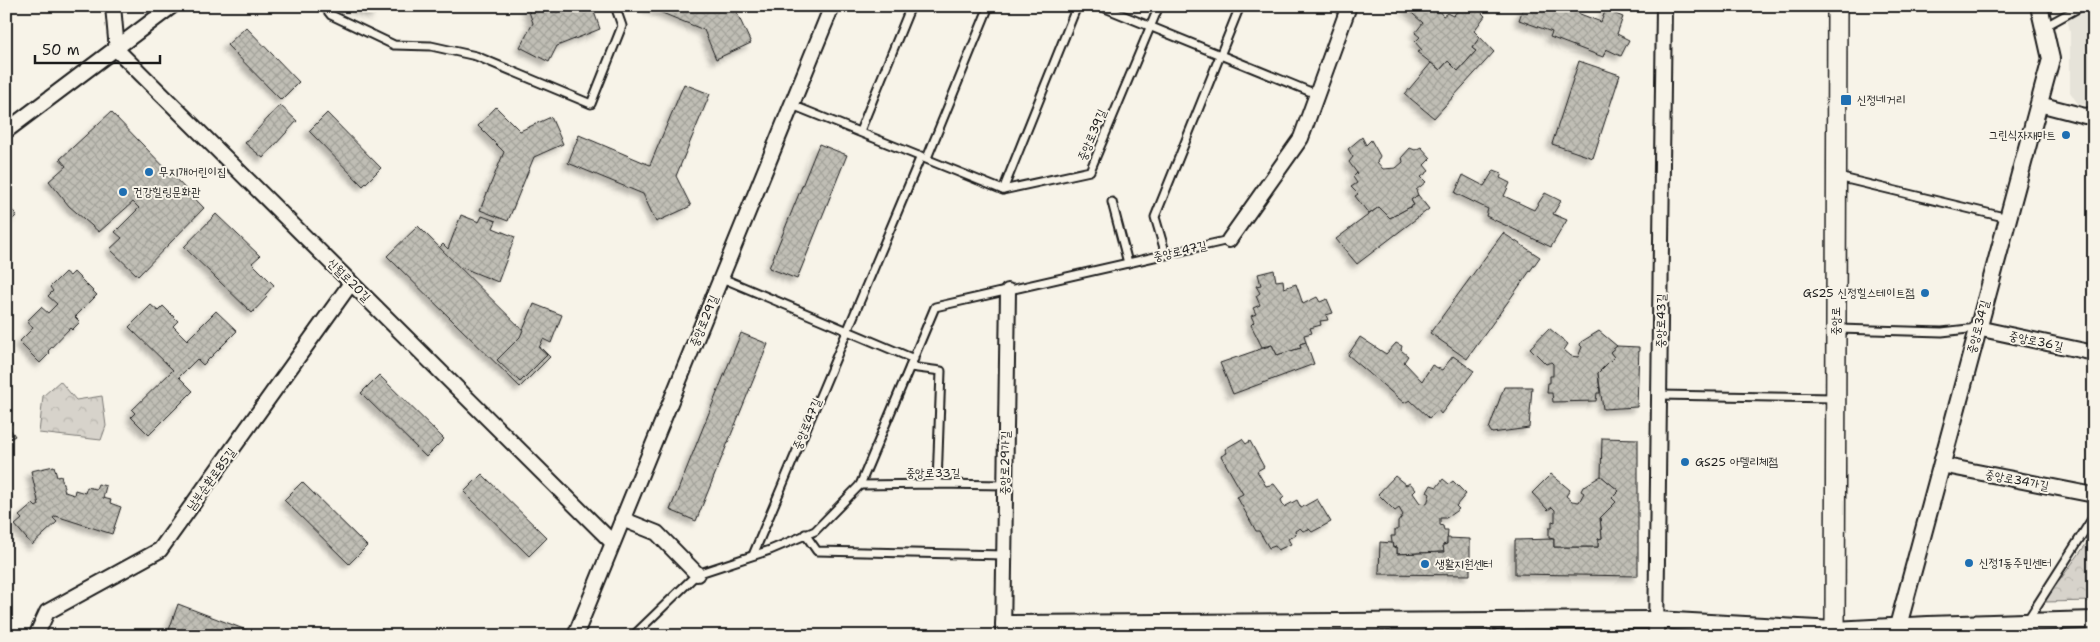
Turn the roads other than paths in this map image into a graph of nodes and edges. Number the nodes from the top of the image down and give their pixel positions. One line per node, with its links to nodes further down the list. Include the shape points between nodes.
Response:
1 (113, 6): 19 (street)
2 (172, 6): 19 (street)
3 (324, 6): 4 (lane, via 332,15 394,45 431,46 476,56 592,104 622,26)
4 (615, 6)
5 (832, 6): 23 (street, 중앙로29길)
6 (911, 6): 26 (lane)
7 (989, 6): 27 (lane)
8 (1078, 6): 29 (lane)
9 (1100, 6): 17 (lane)
10 (1159, 6): 17 (lane, 중앙로39길)
11 (1240, 6): 20 (lane)
12 (1349, 6): 21 (street, 중앙로47길)
13 (1664, 6): 44 (street, 중앙로43길)
14 (1837, 6): 28 (main road, 중앙로)
15 (2039, 6): 18 (street, 중앙로34길)
16 (2082, 6): 18 (lane)
17 (1150, 27): 20 (lane); 29 (lane, 중앙로39길, via 1090,171)
18 (2044, 28): 22 (street, 중앙로34길, via 2051,59)
19 (117, 50): 25 (street); 36 (street, 신월로20길)
20 (1220, 55): 21 (lane); 33 (lane, via 1155,217)
21 (1316, 94): 32 (street, 중앙로47길, via 1301,138)
22 (2039, 104): 24 (street, via 2085,116); 31 (street, 중앙로34길)
23 (792, 105): 26 (lane); 35 (street, 중앙로29길)
24 (2094, 114)
25 (6, 131)
26 (860, 131): 27 (lane)
27 (924, 157): 29 (lane); 40 (lane, 중앙로47길)
28 (1837, 176): 31 (lane); 39 (main road, 중앙로)
29 (1003, 190)
30 (1112, 202): 34 (lane)
31 (2008, 218): 38 (street, 중앙로34길)
32 (1229, 240): 33 (lane, 중앙로47길)
33 (1166, 255): 34 (lane, 중앙로47길)
34 (1128, 263): 37 (lane, 중앙로47길)
35 (722, 278): 40 (lane); 52 (street, 중앙로29길)
36 (351, 282): 54 (street, 신월로20길); 65 (street, 남부순환로85길, via 160,550 48,612)
37 (1008, 291): 42 (lane, 중앙로47길, via 935,307); 49 (street, 중앙로29가길)
38 (1977, 328): 39 (lane, via 1942,332); 41 (street, 중앙로36길); 46 (street, 중앙로34길)
39 (1836, 329): 45 (main road, 중앙로)
40 (847, 330): 42 (lane); 55 (lane, 중앙로47길)
41 (2094, 353)
42 (914, 359): 43 (lane, 중앙로47길)
43 (910, 367): 47 (lane, via 941,371); 48 (lane, 중앙로47길)
44 (1660, 395): 45 (lane); 61 (street, 중앙로43길)
45 (1836, 398): 64 (main road, 중앙로)
46 (1941, 465): 50 (street, 중앙로34가길); 60 (street, 중앙로34길)
47 (937, 484): 48 (lane, 중앙로33길); 49 (lane, 중앙로33길)
48 (860, 485): 53 (lane, 중앙로47길, via 815,531)
49 (1005, 485): 56 (street, 중앙로29가길)
50 (2094, 495)
51 (2094, 516): 59 (lane)
52 (622, 519): 54 (street, 중앙로29길); 57 (street, via 657,533)
53 (805, 534): 55 (lane, 중앙로47길); 56 (lane, via 817,551)
54 (612, 542): 66 (street, 중앙로29길)
55 (753, 555): 57 (lane, 중앙로47길)
56 (1005, 555): 62 (street, 중앙로29가길)
57 (697, 574): 67 (lane, 중앙로47길)
58 (2094, 620): 59 (street)
59 (2027, 622): 63 (street)
60 (1898, 626): 63 (street); 64 (street)
61 (1656, 628): 62 (street); 64 (street)
62 (1004, 630)
63 (1928, 630)
64 (1835, 633)
65 (36, 636)
66 (575, 636)
67 (632, 636)

